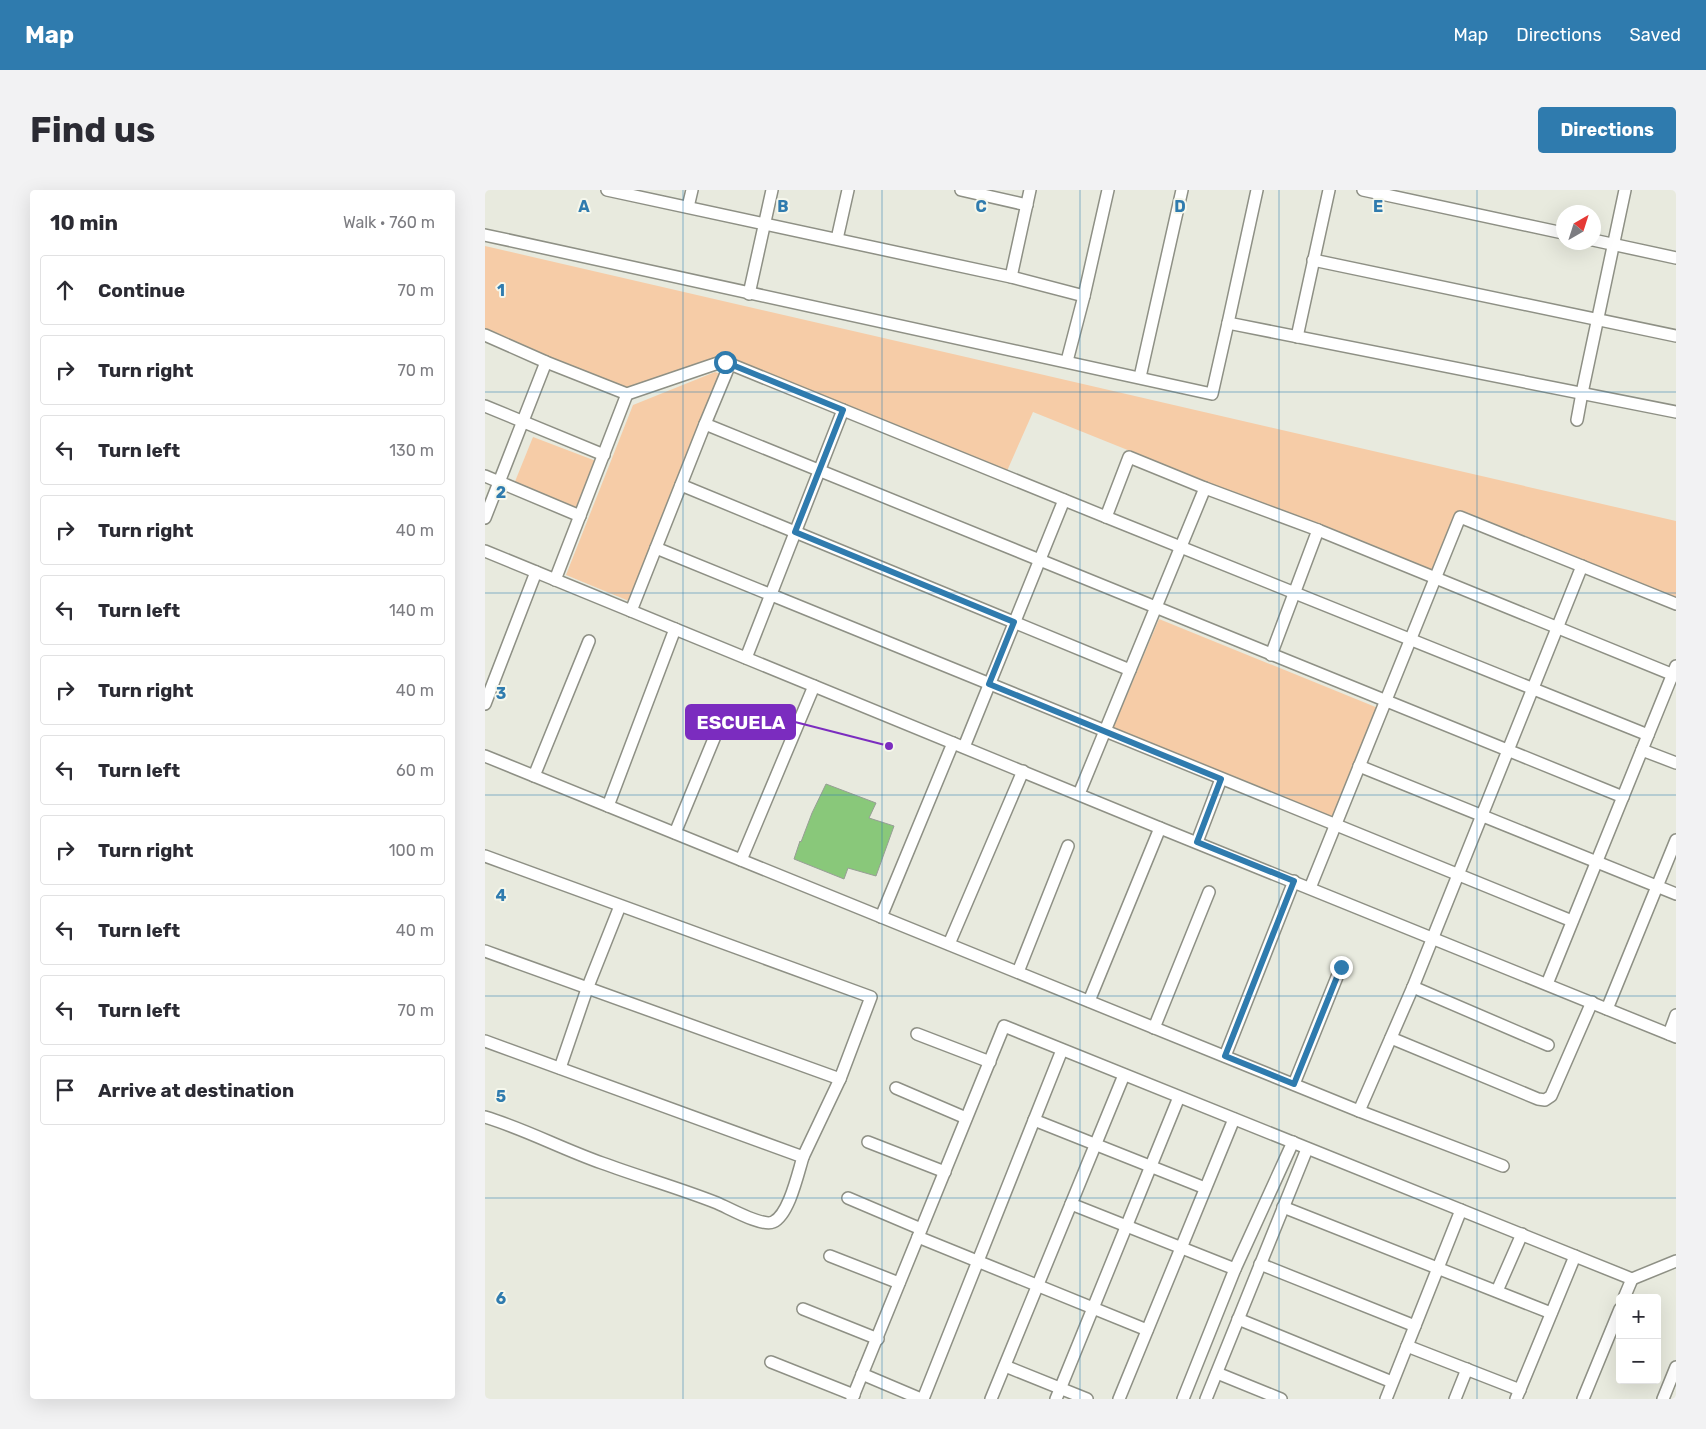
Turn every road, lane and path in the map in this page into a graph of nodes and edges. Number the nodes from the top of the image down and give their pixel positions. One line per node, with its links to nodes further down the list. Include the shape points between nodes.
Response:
1 (607, 190): 14 (street)
2 (692, 190): 14 (street)
3 (772, 190): 15 (street)
4 (848, 190): 18 (street)
5 (961, 190): 13 (street)
6 (1031, 190): 13 (street)
7 (1108, 190): 25 (street)
8 (1182, 190): 34 (street)
9 (1257, 190): 27 (street)
10 (1329, 190): 22 (street)
11 (1363, 190): 16 (street)
12 (1625, 190): 20 (street)
13 (1027, 205): 23 (street)
14 (688, 207): 15 (street)
15 (764, 224): 18 (street); 24 (street)
16 (1556, 231)
17 (485, 236): 24 (street)
18 (837, 239): 23 (street)
19 (1601, 242): 20 (street)
20 (1614, 244): 21 (street); 26 (street)
21 (1676, 258)
22 (1313, 260): 26 (street); 30 (street)
23 (1011, 277): 25 (street)
24 (749, 294): 31 (street)
25 (1084, 296): 31 (street)
26 (1597, 320): 29 (street); 35 (street)
27 (1228, 323): 30 (street); 34 (street, via 1212,394)
28 (485, 335): 32 (street)
29 (1676, 336)
30 (1297, 337): 35 (street)
31 (1067, 361): 34 (street)
32 (546, 362): 36 (street); 41 (street)
33 (730, 364): 36 (street, via 718,363); 38 (street); 42 (street)
34 (1139, 378)
35 (1581, 393): 39 (street); 40 (street)
36 (627, 394): 43 (street)
37 (485, 406): 41 (street)
38 (843, 410): 44 (street); 49 (street)
39 (1676, 412)
40 (1577, 420)
41 (523, 422): 43 (street); 46 (street)
42 (705, 424): 44 (street); 47 (street)
43 (604, 455): 50 (street)
44 (819, 471): 54 (street); 58 (street)
45 (485, 476): 46 (street)
46 (499, 482): 50 (street); 52 (street)
47 (681, 485): 54 (street); 56 (street)
48 (1205, 488): 51 (street, via 1129,457); 53 (street); 55 (street)
49 (1064, 500): 51 (street); 58 (street)
50 (580, 516): 62 (street)
51 (1106, 517): 55 (street)
52 (485, 518)
53 (1318, 530): 61 (street); 63 (street)
54 (795, 532): 64 (street); 68 (street)
55 (1182, 547): 63 (street); 66 (street)
56 (656, 548): 64 (street); 67 (street)
57 (485, 552): 60 (street)
58 (1039, 561): 66 (street); 68 (street)
59 (1582, 566): 61 (street, via 1460,517); 65 (street); 69 (street)
60 (536, 572): 62 (street); 81 (street)
61 (1435, 578): 69 (street); 71 (street)
62 (555, 580): 67 (street)
63 (1294, 592): 71 (street); 73 (street)
64 (770, 595): 74 (street); 77 (street)
65 (1676, 604)
66 (1156, 608): 73 (street); 75 (street)
67 (631, 611): 70 (street)
68 (1014, 622): 75 (street); 77 (street)
69 (1557, 628): 76 (street); 79 (street)
70 (675, 629): 74 (street); 96 (street)
71 (1411, 639): 79 (street); 80 (street)
72 (589, 641): 92 (street)
73 (1271, 655): 80 (street)
74 (746, 658): 78 (street)
75 (1130, 670): 83 (street)
76 (1675, 672): 84 (street)
77 (989, 684): 83 (street); 85 (street)
78 (814, 686): 85 (street); 105 (street)
79 (1533, 689): 84 (street); 87 (street)
80 (1385, 701): 87 (street); 90 (street)
81 (485, 704)
82 (725, 712): 100 (street)
83 (1104, 731): 93 (street); 94 (street)
84 (1648, 735): 86 (street)
85 (959, 745): 91 (street); 114 (street)
86 (1642, 750): 89 (street); 95 (street)
87 (1508, 751): 95 (street); 97 (street)
88 (485, 756): 92 (street)
89 (1676, 763)
90 (1359, 766): 97 (street); 98 (street)
91 (1023, 771): 94 (street); 117 (street)
92 (534, 776): 96 (street)
93 (1221, 779): 98 (street); 102 (street)
94 (1079, 794): 99 (street)
95 (1623, 797): 106 (street)
96 (607, 806): 100 (street)
97 (1482, 815): 106 (street); 107 (street)
98 (1335, 826): 107 (street); 110 (street)
99 (1160, 828): 102 (street); 124 (street)
100 (675, 833): 105 (street)
101 (1676, 840): 109 (street)
102 (1197, 842): 108 (street)
103 (1068, 846): 120 (street)
104 (485, 856): 113 (street)
105 (741, 860): 114 (street)
106 (1596, 862): 109 (street); 115 (street)
107 (1458, 874): 115 (street); 116 (street)
108 (1294, 881): 110 (street); 135 (street)
109 (1657, 886): 112 (street); 126 (street)
110 (1310, 888): 116 (street)
111 (1209, 892): 128 (street)
112 (1676, 894)
113 (619, 906): 123 (street); 139 (street, via 871,998)
114 (881, 917): 117 (street)
115 (1572, 921): 121 (street)
116 (1433, 938): 121 (street); 122 (street)
117 (949, 944): 120 (street)
118 (485, 951): 123 (street)
119 (1341, 967): 140 (street)
120 (1019, 972): 124 (street)
121 (1547, 984): 125 (street)
122 (1413, 987): 131 (street); 133 (street)
123 (587, 989): 137 (street); 139 (street)
124 (1089, 1001): 128 (street)
125 (1592, 1002): 126 (street); 131 (street, via 1551,1096 1545,1100)
126 (1607, 1009): 130 (street)
127 (1676, 1015): 130 (street)
128 (1154, 1028): 135 (street)
129 (917, 1034): 136 (street)
130 (1672, 1035)
131 (1391, 1038): 143 (street)
132 (485, 1041): 137 (street)
133 (1548, 1045)
134 (1062, 1050): 136 (street, via 1004,1026); 138 (street); 147 (street)
135 (1225, 1056): 140 (street)
136 (990, 1062): 145 (street)
137 (560, 1068): 152 (street)
138 (1124, 1075): 142 (street); 150 (street)
139 (840, 1079): 152 (street)
140 (1294, 1084): 143 (street)
141 (896, 1088): 145 (street)
142 (1179, 1097): 146 (street); 153 (street)
143 (1359, 1111): 154 (street)
144 (485, 1117): 152 (street, via 763,1222 773,1222 789,1202)
145 (966, 1118): 155 (street)
146 (1234, 1119): 149 (street); 156 (street)
147 (1034, 1120): 150 (street); 167 (street)
148 (868, 1142): 155 (street)
149 (1293, 1142): 151 (street); 171 (street)
150 (1095, 1145): 153 (street); 158 (street)
151 (1307, 1149): 159 (street); 160 (street)
152 (803, 1157)
153 (1151, 1166): 156 (street); 161 (street)
154 (1503, 1166)
155 (945, 1172): 162 (street)
156 (1205, 1188): 164 (street)
157 (848, 1198): 162 (street)
158 (1071, 1204): 161 (street); 174 (street)
159 (1283, 1207): 169 (street); 170 (street)
160 (1461, 1210): 163 (street); 170 (street)
161 (1127, 1227): 164 (street); 178 (street)
162 (920, 1233): 167 (street); 173 (street)
163 (1521, 1234): 166 (street); 175 (street)
164 (1181, 1248): 171 (street); 183 (street)
165 (830, 1256): 173 (street)
166 (1575, 1256): 172 (street); 179 (street)
167 (978, 1261): 174 (street); 196 (street)
168 (1676, 1261): 172 (street)
169 (1260, 1264): 180 (street); 182 (street)
170 (1438, 1268): 175 (street); 182 (street)
171 (1235, 1269): 200 (street)
172 (1632, 1279): 176 (street)
173 (899, 1284): 184 (street)
174 (1038, 1286): 178 (street); 187 (street)
175 (1497, 1292): 179 (street)
176 (1626, 1294)
177 (803, 1308): 184 (street)
178 (1094, 1308): 183 (street); 193 (street)
179 (1551, 1313): 194 (street)
180 (1238, 1319): 190 (street); 192 (street)
181 (1616, 1319): 205 (street)
182 (1415, 1326): 185 (street)
183 (1147, 1330): 199 (street)
184 (878, 1339): 191 (street)
185 (1407, 1346): 189 (street); 192 (street)
186 (771, 1362): 195 (street)
187 (1005, 1366): 193 (street); 197 (street)
188 (1676, 1367): 206 (street)
189 (1467, 1369): 194 (street); 204 (street)
190 (1217, 1373): 201 (street); 202 (street)
191 (862, 1374): 195 (street); 196 (street)
192 (1392, 1382): 203 (street)
193 (1059, 1394): 198 (street)
194 (1518, 1394)
195 (853, 1397)
196 (922, 1399)
197 (991, 1399)
198 (1087, 1399)
199 (1119, 1399)
200 (1183, 1399)
201 (1206, 1399)
202 (1281, 1399)
203 (1385, 1399)
204 (1455, 1399)
205 (1583, 1399)
206 (1663, 1399)

